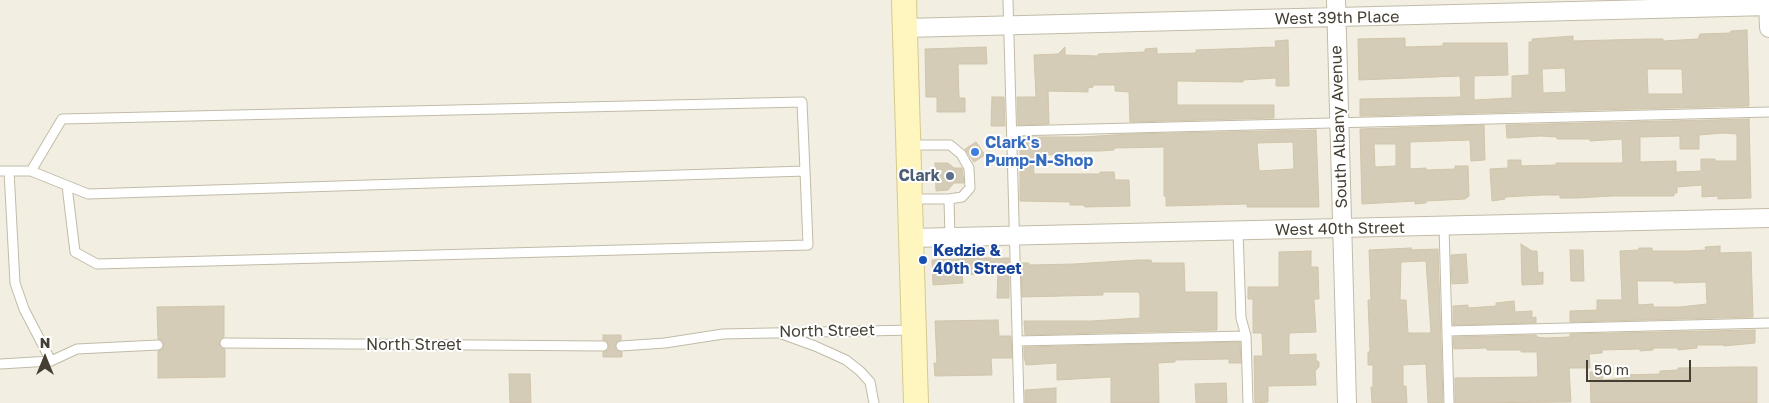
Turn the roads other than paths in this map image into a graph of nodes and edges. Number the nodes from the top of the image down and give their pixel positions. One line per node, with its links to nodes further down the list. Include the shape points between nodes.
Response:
1 (904, 0): 8 (main road)
2 (1008, 0): 7 (lane)
3 (1336, 0): 6 (street, South Albany Avenue)
4 (1768, 0): 5 (street)
5 (1769, 6): 6 (street, West 39th Place); 9 (street)
6 (1336, 18): 7 (street, West 39th Place); 11 (street, South Albany Avenue)
7 (1009, 26): 8 (street, West 39th Place); 12 (lane)
8 (905, 28): 13 (main road)
9 (1769, 28)
10 (1769, 112): 11 (lane)
11 (1339, 123): 12 (lane); 22 (street, South Albany Avenue)
12 (1012, 131): 24 (lane)
13 (908, 145): 18 (main road); 19 (lane, via 950,145 965,159 970,188 962,197)
14 (4, 171): 15 (lane); 37 (lane, via 15,283)
15 (31, 171): 16 (lane, via 62,119 802,102); 17 (lane)
16 (805, 171): 17 (lane, via 88,194); 17 (lane, via 808,245 97,264 75,252)
17 (67, 186)
18 (910, 199): 19 (lane); 25 (main road)
19 (949, 199): 26 (lane)
20 (1769, 218): 21 (street, West 40th Street)
21 (1444, 226): 22 (street, West 40th Street); 29 (lane)
22 (1342, 229): 23 (street, West 40th Street); 43 (street, South Albany Avenue)
23 (1238, 231): 24 (street, West 40th Street); 31 (lane, via 1241,318)
24 (1015, 236): 26 (street, West 40th Street); 32 (lane)
25 (911, 238): 26 (street, West 40th Street); 28 (main road)
26 (950, 238)
27 (1769, 323): 29 (lane)
28 (914, 330): 30 (lane, North Street); 40 (main road)
29 (1447, 330): 44 (lane)
30 (777, 332): 36 (lane, North Street, via 723,334); 39 (lane, via 846,360 870,382)
31 (1246, 336): 32 (lane); 42 (lane)
32 (1018, 341): 41 (lane)
33 (224, 343): 35 (lane, North Street)
34 (158, 345): 37 (lane, via 77,349)
35 (603, 346)
36 (621, 346)
37 (51, 361): 38 (lane)
38 (0, 364)
39 (874, 403)
40 (916, 403)
41 (1020, 403)
42 (1248, 403)
43 (1347, 403)
44 (1449, 403)

